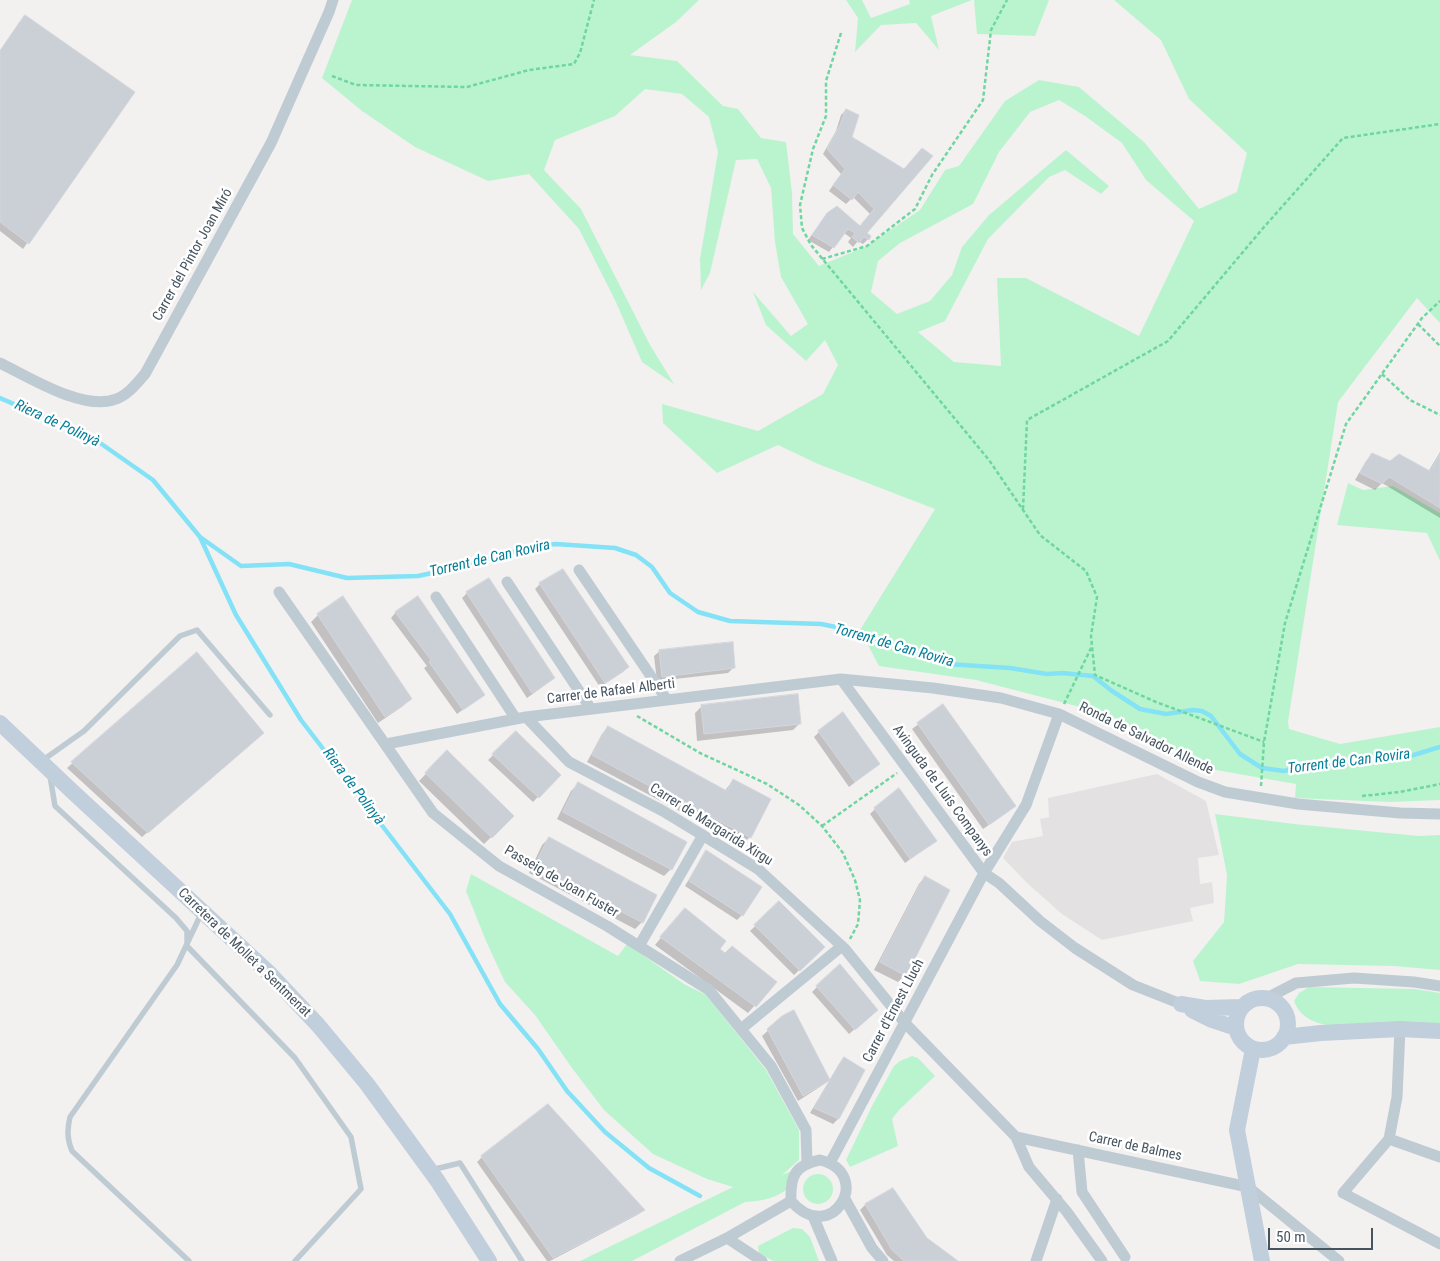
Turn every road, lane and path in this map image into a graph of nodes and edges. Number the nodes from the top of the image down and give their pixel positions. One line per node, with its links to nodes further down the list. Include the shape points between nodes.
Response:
1 (333, 0): 11 (street, Carrer del Pintor Joan Miró, via 271,143 137,384 118,399 94,403 56,390)
2 (594, 0): 5 (path, via 574,64 529,70 468,87 356,85)
3 (1005, 1): 7 (path, via 991,30 983,100 932,175 915,209 867,246)
4 (841, 34): 7 (path, via 826,81 826,116 813,149 800,205 802,228)
5 (332, 76)
6 (1440, 124): 14 (path, via 1343,138 1168,340 1027,420)
7 (822, 259): 14 (path, via 988,460)
8 (1440, 301): 9 (path)
9 (1418, 324): 10 (path); 12 (path)
10 (1440, 346)
11 (0, 363)
12 (1382, 374): 13 (path, via 1410,400); 28 (path, via 1346,424 1285,623)
13 (1440, 415)
14 (1023, 511): 19 (path, via 1040,535 1086,572 1097,597)
15 (579, 570): 21 (street)
16 (507, 582): 23 (street)
17 (279, 592): 29 (street, Passeig de Joan Fuster)
18 (436, 597): 26 (street, Carrer de Margarida Xirgu)
19 (1092, 645): 24 (path); 28 (path, via 1095,675 1156,702)
20 (841, 679): 21 (street, Carrer de Rafael Alberti); 24 (street, Ronda de Salvador Allende, via 1001,698); 31 (street, Avinguda de Lluís Companys)
21 (667, 700): 22 (street, Carrer de Rafael Alberti)
22 (621, 706): 23 (street, Carrer de Rafael Alberti); 36 (path, via 700,753 767,784 799,805)
23 (591, 709): 26 (street, Carrer de Rafael Alberti)
24 (1059, 714): 34 (street, Ronda de Salvador Allende, via 1198,782 1225,792); 38 (street, Carrer d'Ernest Lluch, via 1026,804)
25 (270, 715): 30 (lane, via 197,630 180,636)
26 (521, 718): 29 (street, Carrer de Rafael Alberti); 37 (street, Carrer de Margarida Xirgu, via 569,762)
27 (0, 723): 30 (street, Carretera de Mollet a Sentmenat)
28 (1264, 742): 34 (path)
29 (386, 744): 41 (street, Passeig de Joan Fuster, via 433,813 500,866)
30 (45, 765): 39 (street, Carretera de Mollet a Sentmenat); 40 (lane, via 55,806 176,918 187,931)
31 (906, 767): 36 (path); 38 (street, Avinguda de Lluís Companys)
32 (1440, 784): 33 (path)
33 (1361, 796)
34 (1260, 798): 35 (street, Ronda de Salvador Allende, via 1317,806)
35 (1440, 814)
36 (822, 826): 42 (path, via 843,853 860,900 858,924)
37 (703, 835): 41 (street); 42 (street, Carrer de Margarida Xirgu, via 758,869)
38 (984, 873): 45 (street, Avinguda de Lluís Companys, via 1075,948 1134,985); 48 (street, Carrer d'Ernest Lluch)
39 (202, 912): 40 (lane); 62 (street, Carretera de Mollet a Sentmenat, via 269,973 318,1024)
40 (187, 946): 71 (lane, via 70,1117 67,1132 72,1151); 72 (lane, via 294,1058 351,1137 361,1190)
41 (639, 946): 50 (street, Passeig de Joan Fuster, via 709,990)
42 (843, 948): 48 (street, Carrer de Margarida Xirgu); 50 (street)
43 (1440, 986): 44 (street, via 1354,978 1296,983)
44 (1267, 998): 46 (street, via 1256,998); 47 (street, via 1280,1005)
45 (1181, 1004): 46 (street, via 1205,1008); 49 (street)
46 (1242, 1007): 49 (street, via 1236,1016)
47 (1287, 1017): 53 (street); 54 (street, via 1288,1028)
48 (905, 1023): 56 (street, Carrer de Margarida Xirgu); 61 (street, Carrer d'Ernest Lluch)
49 (1236, 1028): 55 (street, via 1244,1044)
50 (741, 1029): 60 (street, Passeig de Joan Fuster, via 771,1066 806,1130)
51 (1400, 1029): 52 (street); 53 (street); 57 (street, via 1397,1097)
52 (1440, 1031)
53 (1321, 1033): 54 (street)
54 (1284, 1037): 55 (street, via 1272,1048)
55 (1253, 1049): 63 (street, via 1237,1130)
56 (1016, 1137): 58 (street, Carrer de Balmes); 65 (street, via 1029,1167)
57 (1389, 1139): 59 (street); 69 (street, via 1343,1193)
58 (1078, 1150): 63 (street, Carrer de Balmes); 70 (street, via 1082,1192)
59 (1440, 1157)
60 (808, 1163): 61 (street, via 820,1160); 66 (street, via 793,1176)
61 (830, 1163): 64 (street, via 845,1179)
62 (430, 1170): 73 (street, Carretera de Mollet a Sentmenat); 74 (lane, via 460,1163)
63 (1248, 1187): 81 (street); 82 (street)
64 (845, 1199): 67 (street, via 834,1212); 78 (street, via 872,1248)
65 (1057, 1199): 79 (street); 80 (street)
66 (791, 1201): 67 (street, via 805,1214); 68 (street)
67 (813, 1216): 77 (street)
68 (727, 1238): 75 (street); 76 (street)
69 (1440, 1244)
70 (1124, 1257)
71 (189, 1261)
72 (295, 1261)
73 (489, 1261)
74 (522, 1261)
75 (680, 1261)
76 (762, 1261)
77 (832, 1261)
78 (883, 1261)
79 (1036, 1261)
80 (1102, 1261)
81 (1262, 1261)
82 (1339, 1261)

